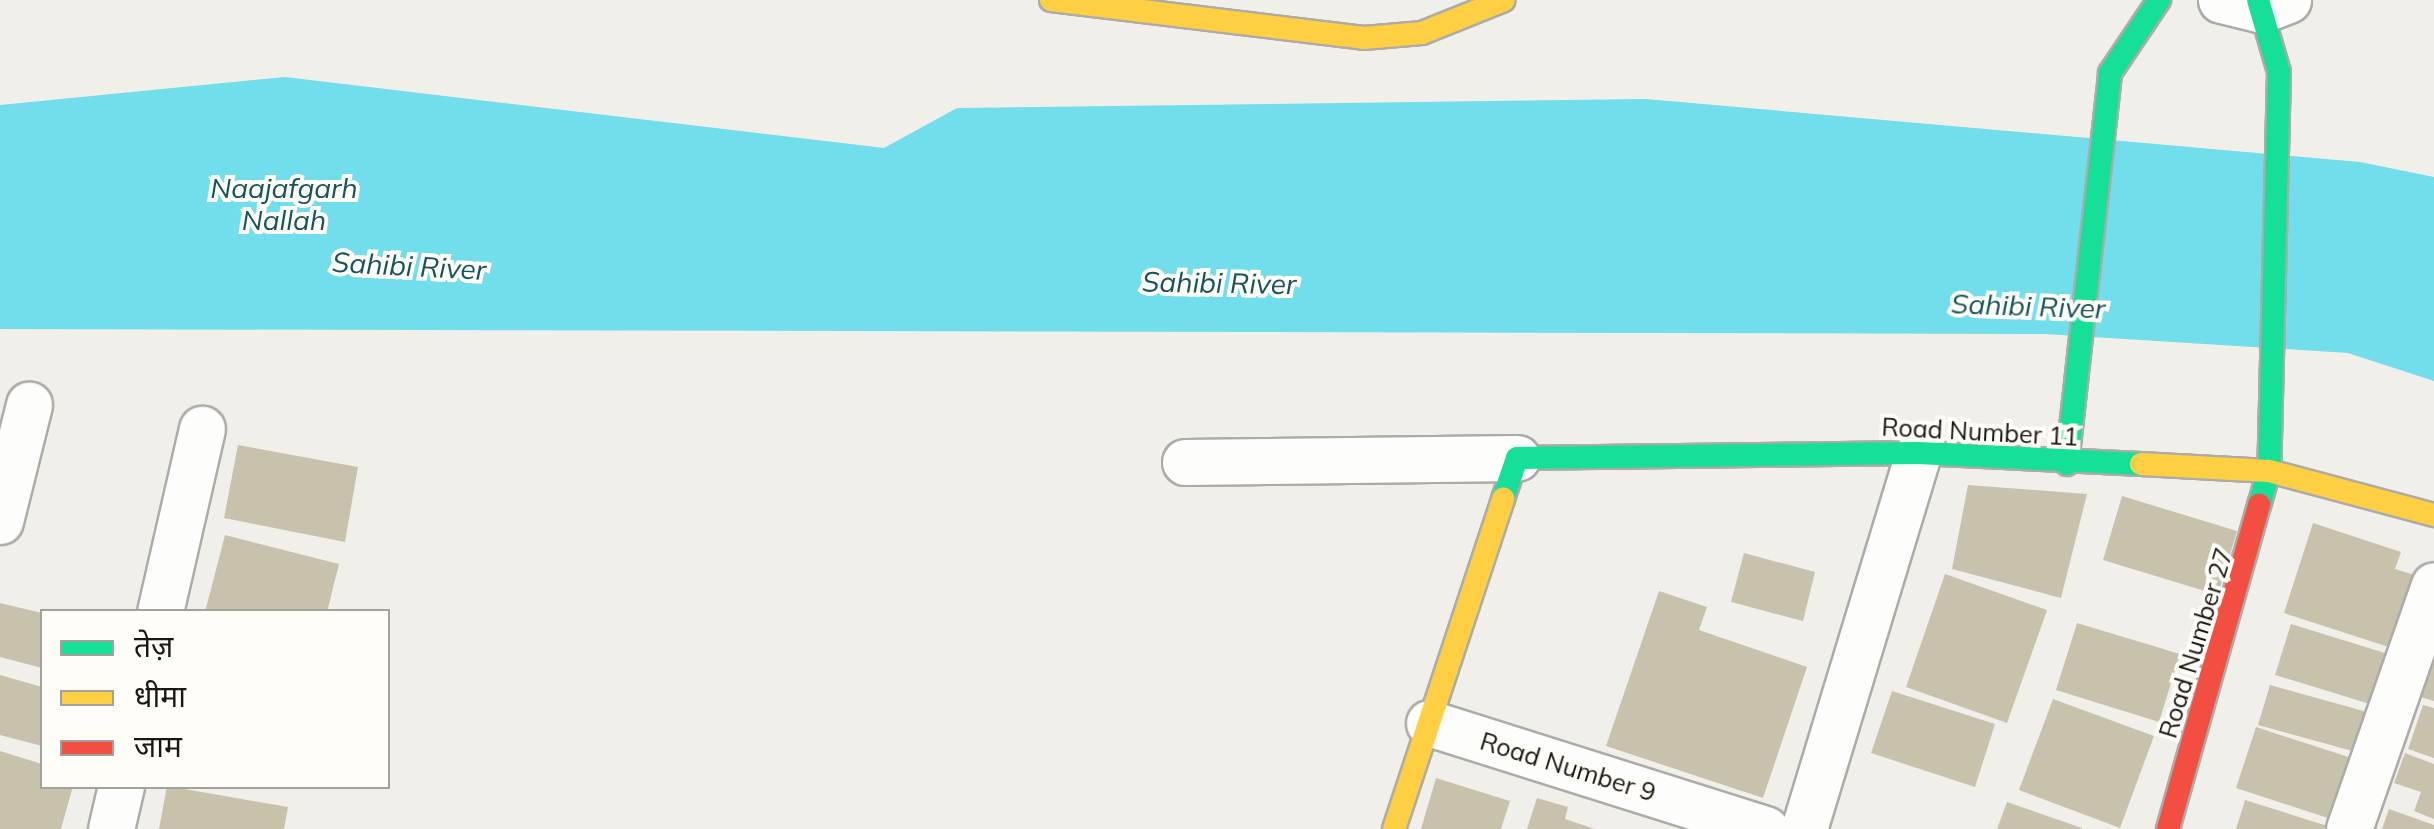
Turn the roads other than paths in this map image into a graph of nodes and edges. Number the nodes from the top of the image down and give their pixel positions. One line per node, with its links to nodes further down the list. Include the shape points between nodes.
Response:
1 (1051, 0): 5 (street)
2 (1504, 0): 5 (street, via 1392,38)
3 (2159, 0): 11 (street, via 2110,73)
4 (2257, 3): 12 (street, Road Number 27, via 2279,72)
5 (1215, 12)
6 (30, 406): 14 (street)
7 (202, 428): 16 (street)
8 (1918, 453): 9 (street, Road Number 11); 11 (street, Road Number 11); 22 (street)
9 (1517, 458): 10 (street); 17 (street)
10 (1185, 462)
11 (2067, 464): 12 (street, Road Number 11)
12 (2269, 472): 13 (street, Road Number 11); 23 (street, Road Number 27, via 2262,518)
13 (2434, 515)
14 (0, 521)
15 (2434, 585): 24 (street)
16 (161, 609)
17 (1428, 724): 20 (street); 21 (street, Road Number 9)
18 (120, 789): 19 (street)
19 (111, 829)
20 (1394, 829)
21 (1766, 829)
22 (1804, 829)
23 (2168, 829)
24 (2350, 829)

